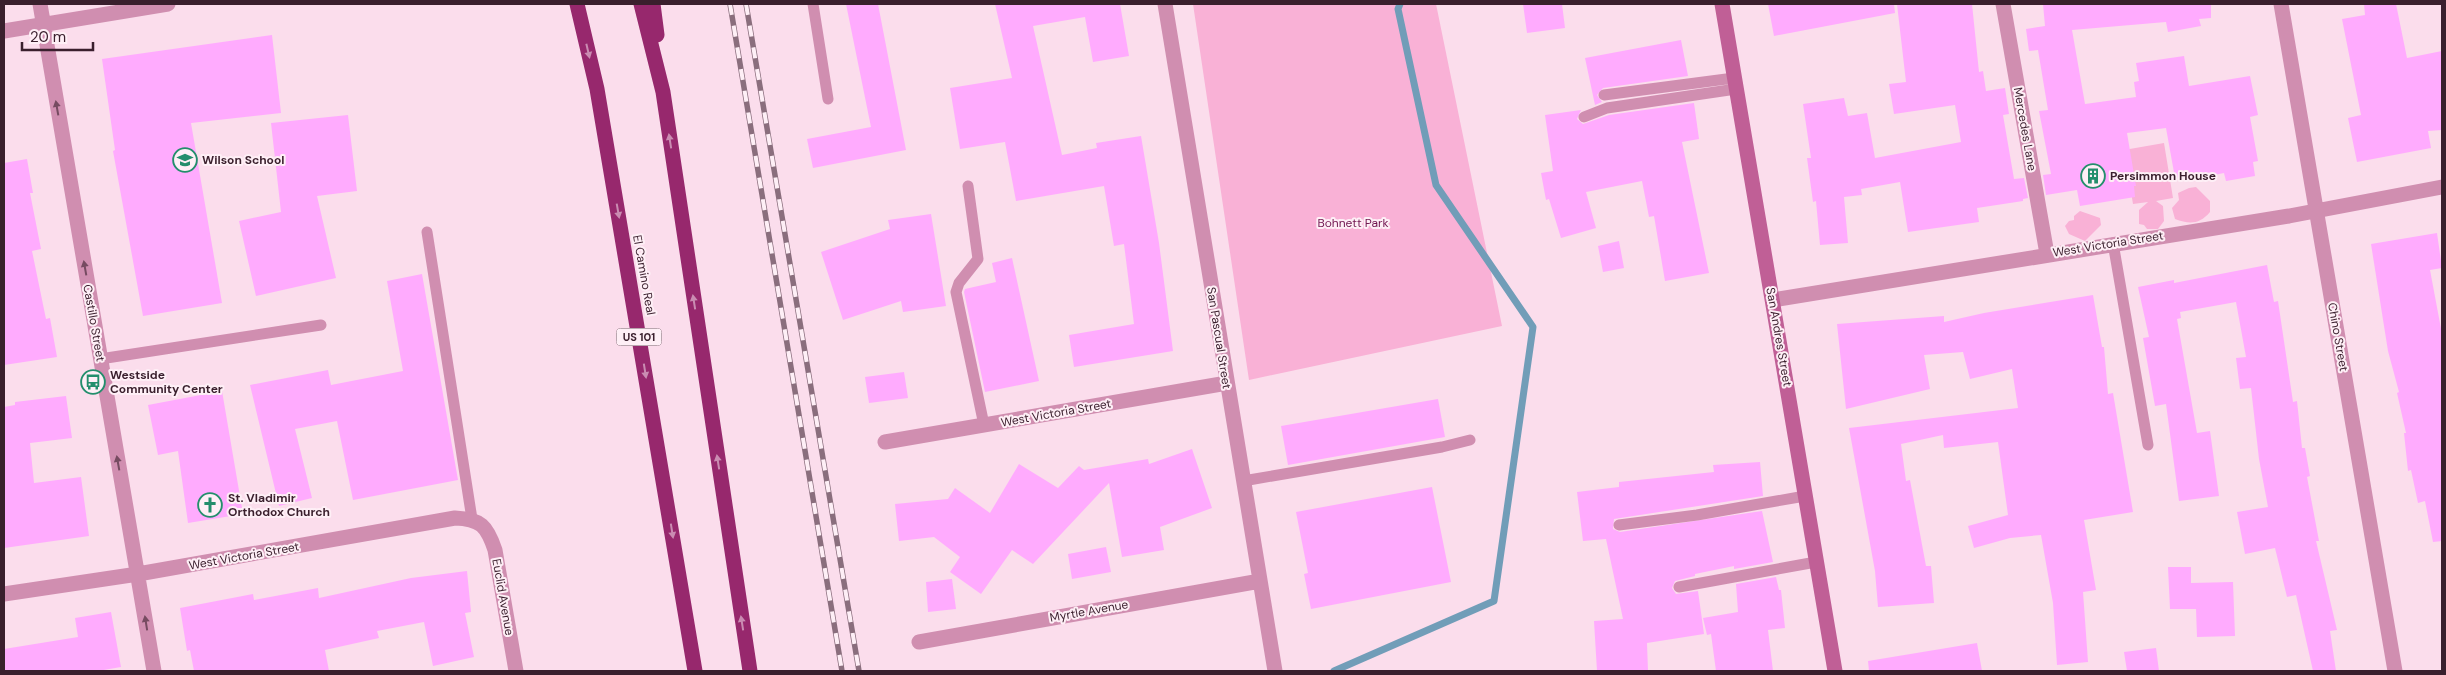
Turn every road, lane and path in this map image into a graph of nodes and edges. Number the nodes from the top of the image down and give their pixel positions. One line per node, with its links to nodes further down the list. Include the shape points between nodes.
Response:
1 (40, 4): 11 (street, Castillo Street)
2 (168, 4): 11 (street)
3 (577, 4): 44 (highway, El Camino Real / US 101, one-way to 44, via 597,90)
4 (641, 4): 14 (highway)
5 (654, 4): 14 (highway)
6 (813, 4): 16 (lane)
7 (1165, 4): 27 (street, San Pascual Street)
8 (1722, 4): 13 (street, San Andres Street)
9 (2004, 4): 23 (street, Mercedes Lane)
10 (2281, 4): 20 (street, Chino Street)
11 (44, 25): 12 (street); 26 (street, Castillo Street, one-way to 11)
12 (4, 31)
13 (1735, 83): 15 (lane); 17 (lane, via 1607,108); 24 (street, San Andres Street)
14 (663, 92): 45 (highway, one-way to 14)
15 (1604, 95)
16 (828, 99)
17 (1584, 117)
18 (968, 186): 28 (lane, via 978,259 956,292)
19 (2442, 187): 20 (street, West Victoria Street)
20 (2317, 211): 22 (street, West Victoria Street); 48 (street, Chino Street)
21 (427, 232): 34 (lane)
22 (2113, 243): 23 (street, West Victoria Street); 31 (lane)
23 (2047, 254): 24 (street, West Victoria Street)
24 (1772, 300): 33 (street, San Andres Street)
25 (321, 325): 26 (lane)
26 (100, 359): 37 (street, Castillo Street, one-way to 26)
27 (1227, 383): 28 (street, West Victoria Street); 32 (street, San Pascual Street)
28 (984, 425): 30 (street, West Victoria Street)
29 (1470, 440): 32 (lane)
30 (884, 442)
31 (2148, 445)
32 (1243, 482): 38 (street, San Pascual Street)
33 (1805, 496): 35 (lane); 36 (street, San Andres Street)
34 (477, 522): 37 (street, West Victoria Street, via 455,518); 43 (street, Euclid Avenue, via 490,537 495,550)
35 (1619, 525)
36 (1816, 562): 39 (lane); 47 (street, San Andres Street)
37 (138, 574): 40 (street, West Victoria Street); 42 (street, Castillo Street, one-way to 37)
38 (1260, 580): 41 (street, Myrtle Avenue); 46 (street, San Pascual Street)
39 (1679, 587)
40 (4, 594)
41 (919, 642)
42 (154, 671)
43 (516, 671)
44 (695, 671)
45 (750, 671)
46 (1275, 671)
47 (1835, 671)
48 (2394, 671)

